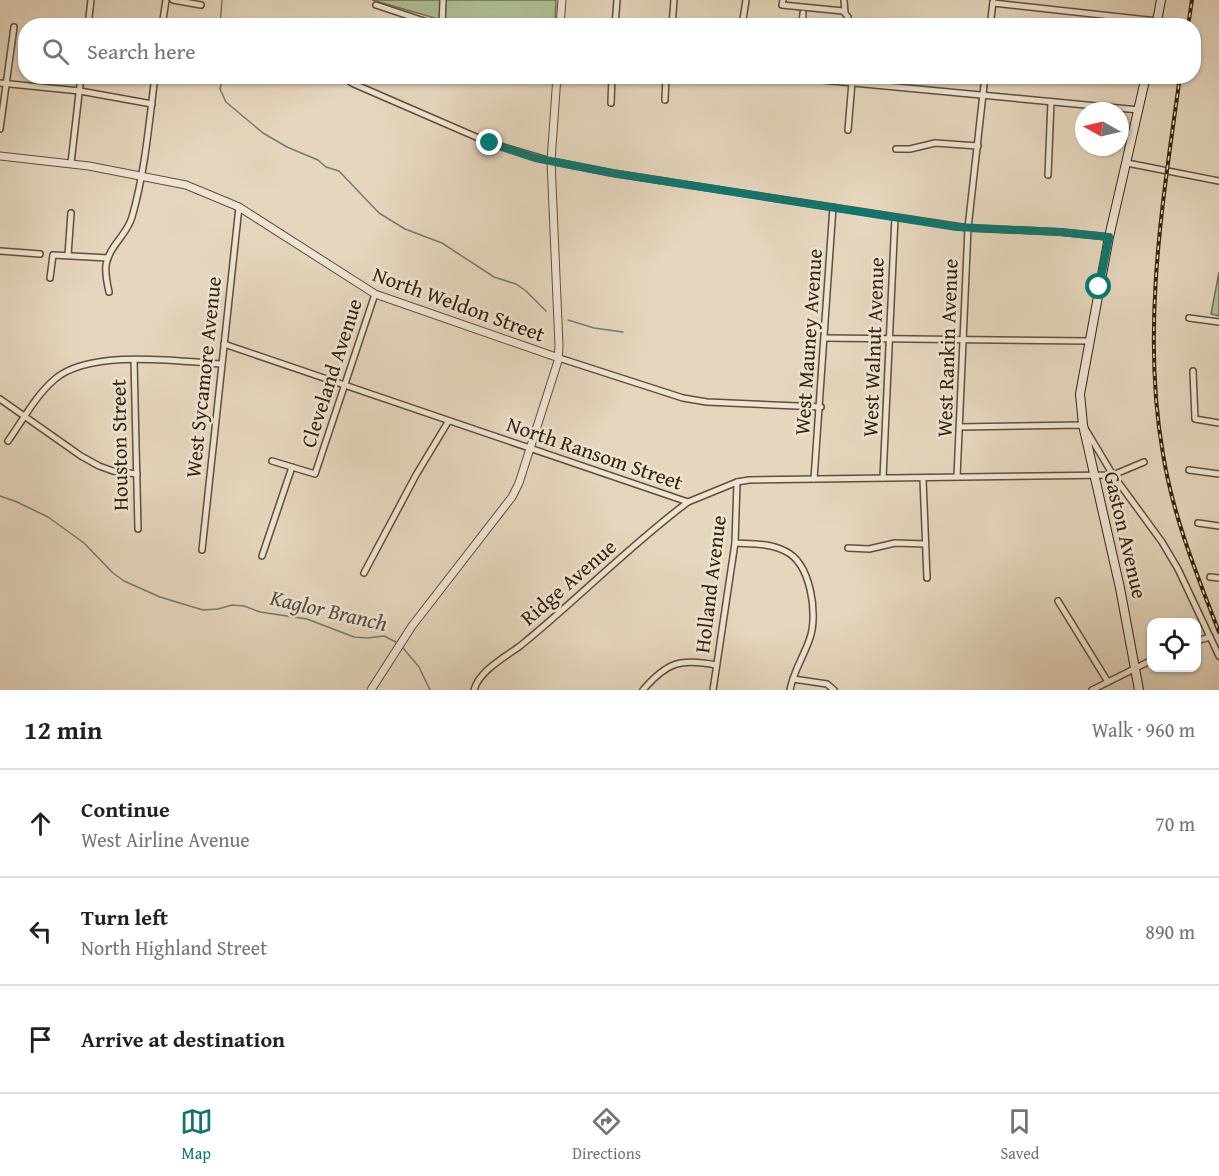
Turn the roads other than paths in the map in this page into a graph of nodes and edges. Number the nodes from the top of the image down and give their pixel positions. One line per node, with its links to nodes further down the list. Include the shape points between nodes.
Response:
1 (91, 0): 17 (street)
2 (166, 0): 18 (street)
3 (173, 0): 13 (street)
4 (443, 0): 20 (street)
5 (562, 0): 21 (street)
6 (617, 0): 22 (street)
7 (674, 0): 23 (street)
8 (746, 0): 24 (street)
9 (844, 0): 16 (street)
10 (1161, 0): 29 (main road)
11 (783, 2): 16 (street, via 843,11)
12 (993, 2): 27 (street); 28 (street)
13 (201, 5)
14 (376, 5): 19 (street)
15 (803, 13): 25 (street)
16 (846, 15): 26 (street)
17 (89, 18)
18 (163, 18)
19 (416, 18)
20 (441, 18)
21 (561, 18)
22 (616, 18)
23 (673, 18)
24 (743, 18)
25 (803, 18)
26 (846, 18)
27 (991, 18)
28 (1118, 18)
29 (1158, 18)
30 (14, 27): 31 (street)
31 (3, 83): 42 (street); 49 (street)
32 (80, 84): 42 (street)
33 (154, 84): 47 (street)
34 (354, 84): 54 (street, via 487,142)
35 (556, 84): 54 (street)
36 (612, 84): 46 (street)
37 (666, 84): 44 (street)
38 (852, 84): 50 (street)
39 (874, 84): 43 (street)
40 (985, 84): 43 (street, West Rankin Avenue)
41 (1144, 84): 48 (main road, Gaston Avenue)
42 (80, 90): 47 (street); 55 (street)
43 (984, 94): 45 (street); 51 (street, West Rankin Avenue)
44 (665, 100)
45 (1051, 102): 48 (street); 57 (street)
46 (611, 103)
47 (152, 104): 58 (street)
48 (1138, 110): 56 (main road, Gaston Avenue)
49 (0, 129)
50 (848, 130)
51 (978, 146): 52 (street, via 935,143); 64 (street, West Rankin Avenue)
52 (896, 149)
53 (0, 156): 55 (street, North Weldon Street)
54 (551, 161): 61 (street); 80 (street)
55 (71, 163): 58 (street, North Weldon Street)
56 (1127, 164): 59 (street); 65 (main road, Gaston Avenue)
57 (1048, 175)
58 (141, 176): 60 (street, North Weldon Street, via 186,185); 69 (street, via 131,218)
59 (1219, 181)
60 (239, 207): 72 (street, North Weldon Street); 79 (street, West Sycamore Avenue)
61 (833, 207): 63 (street); 75 (street, West Mauney Avenue)
62 (71, 213): 68 (street)
63 (895, 217): 64 (street); 76 (street, West Walnut Avenue)
64 (968, 228): 65 (street); 77 (street, West Rankin Avenue)
65 (1109, 237): 78 (main road, Gaston Avenue)
66 (0, 251): 67 (street)
67 (40, 254)
68 (68, 255): 69 (street); 70 (street, via 52,255)
69 (108, 258): 71 (street)
70 (50, 278)
71 (109, 292)
72 (375, 294): 80 (street, North Weldon Street); 84 (street, Cleveland Avenue)
73 (1189, 318): 74 (street)
74 (1219, 322)
75 (825, 338): 76 (street); 86 (street, West Mauney Avenue)
76 (890, 338): 77 (street); 103 (street, West Walnut Avenue)
77 (963, 339): 78 (street); 91 (street, West Rankin Avenue)
78 (1089, 342): 90 (main road, Gaston Avenue, via 1081,386)
79 (224, 344): 82 (street, West Sycamore Avenue); 84 (street, North Ransom Street)
80 (559, 358): 86 (street, North Weldon Street, via 683,399); 93 (street)
81 (134, 360): 82 (street); 87 (street, via 90,363 69,370 45,388); 98 (street, Houston Street)
82 (221, 364): 114 (street, West Sycamore Avenue)
83 (1193, 371): 89 (street, via 1195,419)
84 (344, 385): 88 (street, North Ransom Street); 96 (street, Cleveland Avenue, via 315,474)
85 (0, 399): 87 (street)
86 (821, 406): 105 (street, West Mauney Avenue)
87 (25, 418): 92 (street); 98 (street, via 99,466)
88 (448, 422): 93 (street, North Ransom Street); 116 (street)
89 (1219, 423)
90 (1083, 425): 91 (street); 100 (main road, Gaston Avenue); 101 (street)
91 (960, 427): 102 (street, West Rankin Avenue)
92 (8, 441)
93 (530, 448): 107 (street, North Ransom Street); 129 (street, via 512,497 421,614)
94 (272, 461): 96 (street)
95 (1144, 462): 101 (street, North Ransom Street)
96 (292, 467): 115 (street)
97 (1189, 470): 99 (street)
98 (137, 474): 110 (street, Houston Street)
99 (1219, 474)
100 (1094, 475): 101 (street, North Ransom Street); 102 (street, North Ransom Street); 126 (main road, Gaston Avenue)
101 (1113, 475): 121 (street, via 1162,542)
102 (957, 477): 104 (street, North Ransom Street)
103 (883, 478): 104 (street, North Ransom Street); 105 (street, North Ransom Street)
104 (923, 478): 112 (street)
105 (814, 479): 106 (street, North Ransom Street)
106 (737, 482): 107 (street, North Ransom Street); 111 (street, Holland Avenue)
107 (688, 502): 130 (street, Ridge Avenue, via 486,673)
108 (1198, 524): 109 (street)
109 (1219, 526)
110 (138, 529)
111 (735, 543): 125 (street, Holland Avenue); 127 (street, via 783,550 796,558 806,578 813,623)
112 (925, 544): 113 (street); 118 (street)
113 (848, 548)
114 (202, 550)
115 (262, 556)
116 (364, 573)
117 (1210, 577): 119 (street)
118 (927, 578)
119 (1219, 578)
120 (1058, 601): 128 (street)
121 (1210, 636): 122 (street); 123 (street)
122 (1201, 639)
123 (1219, 656)
124 (1147, 662): 126 (street)
125 (716, 665): 131 (street, via 683,662 667,669); 132 (street, Holland Avenue)
126 (1136, 667): 128 (street); 136 (main road, Gaston Avenue)
127 (793, 679): 133 (street); 134 (street, via 827,684)
128 (1108, 682): 135 (street)
129 (371, 690)
130 (474, 690)
131 (643, 690)
132 (713, 690)
133 (790, 690)
134 (834, 690)
135 (1092, 690)
136 (1139, 690)

